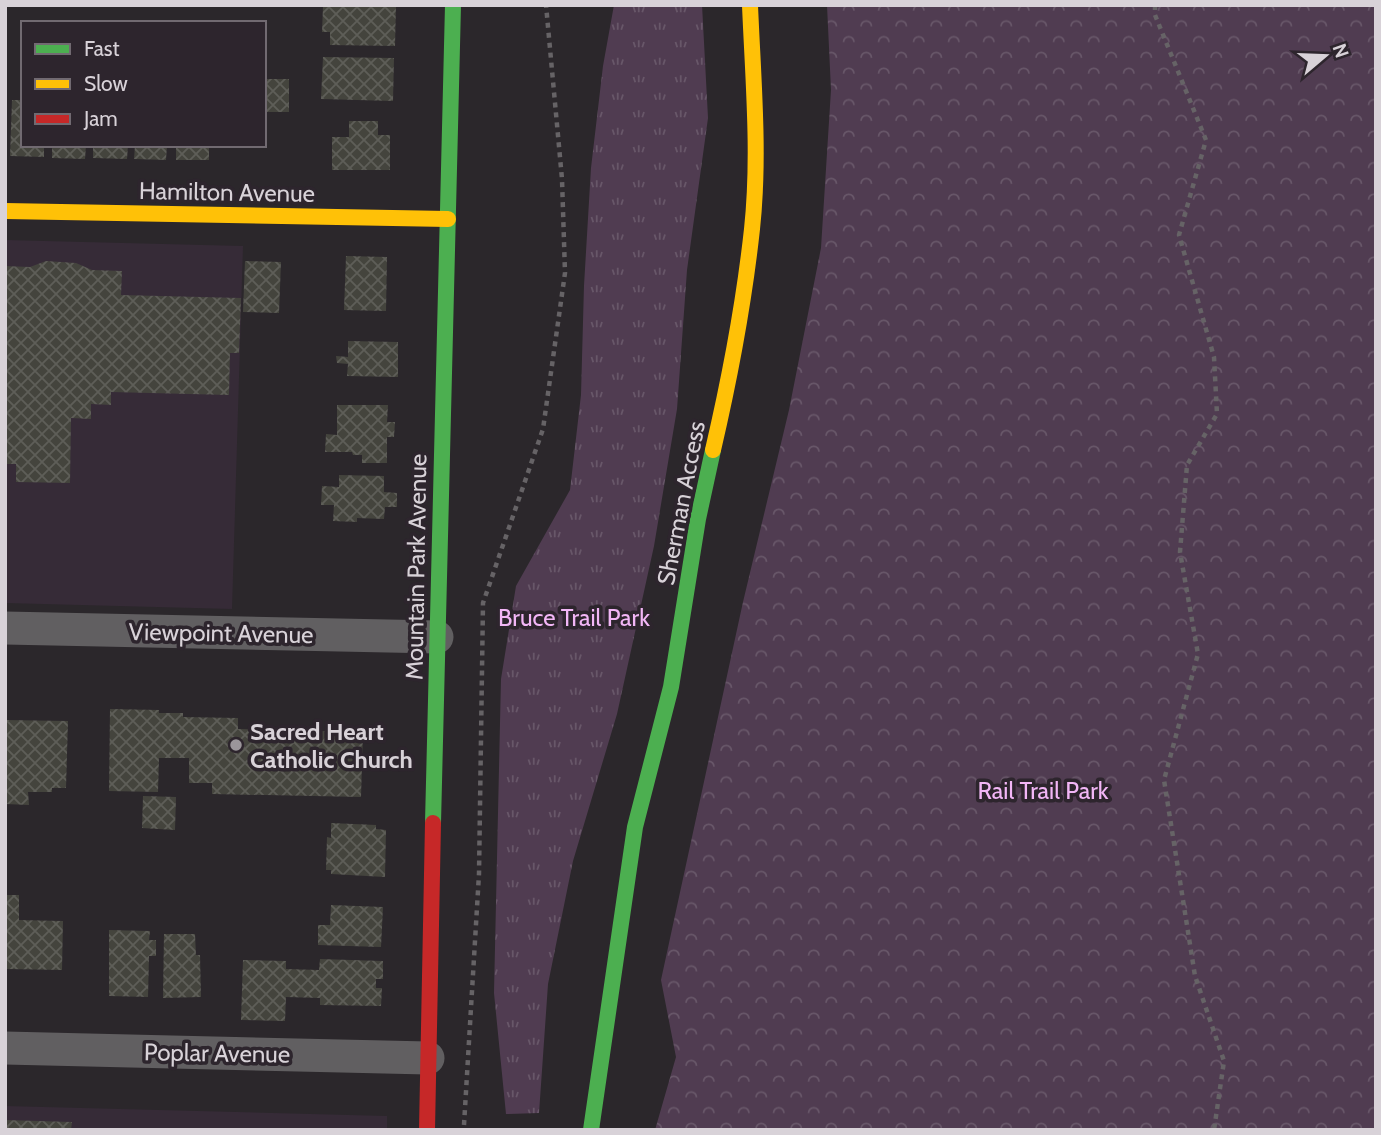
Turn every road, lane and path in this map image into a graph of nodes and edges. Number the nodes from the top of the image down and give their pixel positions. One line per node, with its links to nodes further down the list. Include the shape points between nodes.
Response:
1 (453, 5): 6 (street, Mountain Park Avenue)
2 (546, 5): 12 (path, via 562,178 565,273 543,429 483,603 479,874)
3 (750, 5): 13 (street, Sherman Access, via 755,128 752,227 671,687 635,827)
4 (1156, 5): 14 (path, via 1155,15 1206,140 1179,234 1214,358 1217,414 1187,465 1180,552 1198,654 1164,780 1195,976 1224,1060)
5 (5, 211): 6 (street, Hamilton Avenue)
6 (447, 219): 8 (street, Mountain Park Avenue)
7 (5, 628): 8 (street, Viewpoint Avenue)
8 (437, 637): 10 (street, Mountain Park Avenue)
9 (5, 1048): 10 (street, Poplar Avenue)
10 (428, 1058): 11 (street, Mountain Park Avenue)
11 (427, 1130)
12 (464, 1130)
13 (591, 1130)
14 (1214, 1130)

